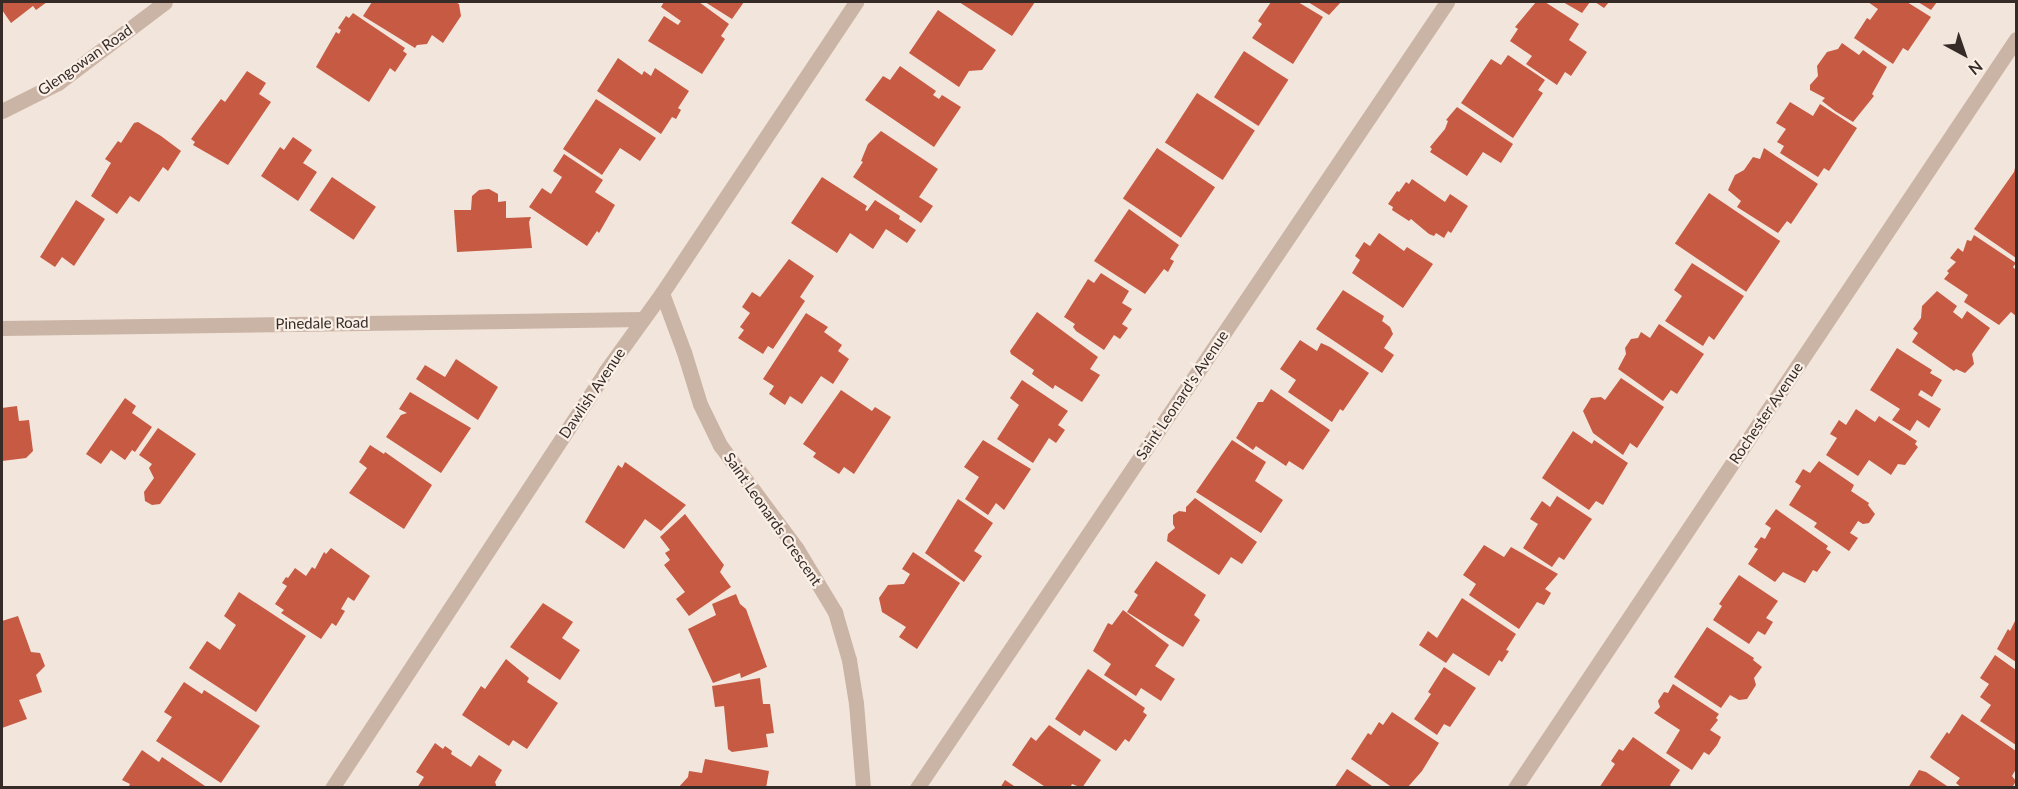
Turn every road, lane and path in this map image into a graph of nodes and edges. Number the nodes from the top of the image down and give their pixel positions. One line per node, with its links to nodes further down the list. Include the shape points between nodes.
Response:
1 (165, 2): 5 (street, Glengowan Road, via 58,83)
2 (856, 2): 6 (street, Dawlish Avenue)
3 (1447, 2): 11 (street, Saint Leonard's Avenue)
4 (2016, 39): 12 (street, Rochester Avenue)
5 (2, 111)
6 (662, 293): 7 (street, Dawlish Avenue); 10 (street, Saint Leonards Crescent, via 700,404 720,445 797,549 835,612 856,702)
7 (643, 319): 8 (street, Pinedale Road); 9 (street, Dawlish Avenue)
8 (2, 328)
9 (332, 788)
10 (863, 788)
11 (917, 788)
12 (1515, 788)

